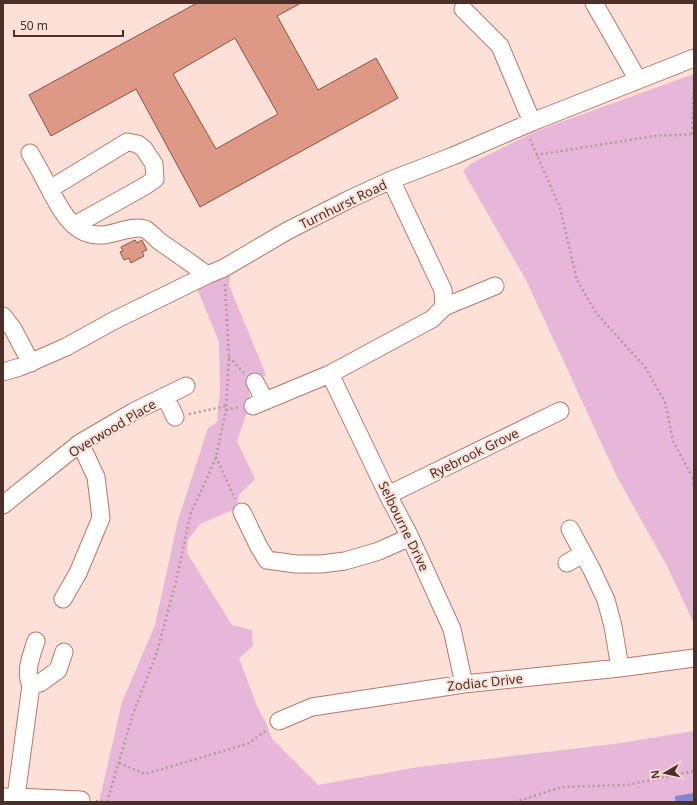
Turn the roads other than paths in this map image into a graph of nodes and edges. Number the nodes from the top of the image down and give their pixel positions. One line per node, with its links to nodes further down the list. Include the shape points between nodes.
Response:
1 (594, 3): 4 (street)
2 (463, 9): 5 (street, via 500,46)
3 (694, 58): 4 (street, Turnhurst Road)
4 (638, 80): 5 (street, Turnhurst Road)
5 (528, 124): 7 (street, Turnhurst Road)
6 (30, 153): 8 (street)
7 (391, 180): 10 (street, Turnhurst Road); 12 (street, via 443,290)
8 (50, 188): 9 (street, via 67,219); 9 (street, via 127,142 138,144 154,164 155,178 145,186)
9 (75, 226): 10 (street, via 92,235 135,228 145,229)
10 (207, 275): 14 (street, Turnhurst Road)
11 (495, 286): 12 (street)
12 (444, 307): 16 (street, via 432,318)
13 (3, 316): 14 (street)
14 (31, 363): 15 (street, Turnhurst Road)
15 (3, 372)
16 (330, 374): 17 (street, via 259,404); 23 (street, Selbourne Drive)
17 (255, 382)
18 (186, 386): 19 (street, Overwood Place)
19 (166, 396): 21 (street); 22 (street, Overwood Place)
20 (560, 411): 23 (street, Ryebrook Grove)
21 (175, 417)
22 (80, 443): 24 (street, Overwood Place); 30 (street, via 96,477 101,518 78,573)
23 (388, 495): 27 (street, Selbourne Drive)
24 (3, 505)
25 (242, 512): 27 (street, via 267,560 296,564 345,561 379,551)
26 (570, 529): 28 (street)
27 (410, 537): 35 (street, Selbourne Drive, via 452,629)
28 (584, 554): 29 (street); 34 (street, via 606,600)
29 (567, 563)
30 (63, 599)
31 (36, 641): 36 (street, via 29,666 28,680)
32 (64, 652): 36 (street, via 58,670 40,683)
33 (694, 658): 34 (street, Zodiac Drive)
34 (620, 668): 35 (street, Zodiac Drive)
35 (464, 684): 37 (street, Zodiac Drive, via 312,707)
36 (31, 685): 38 (street)
37 (279, 721)
38 (9, 797): 39 (street)
39 (81, 800)

